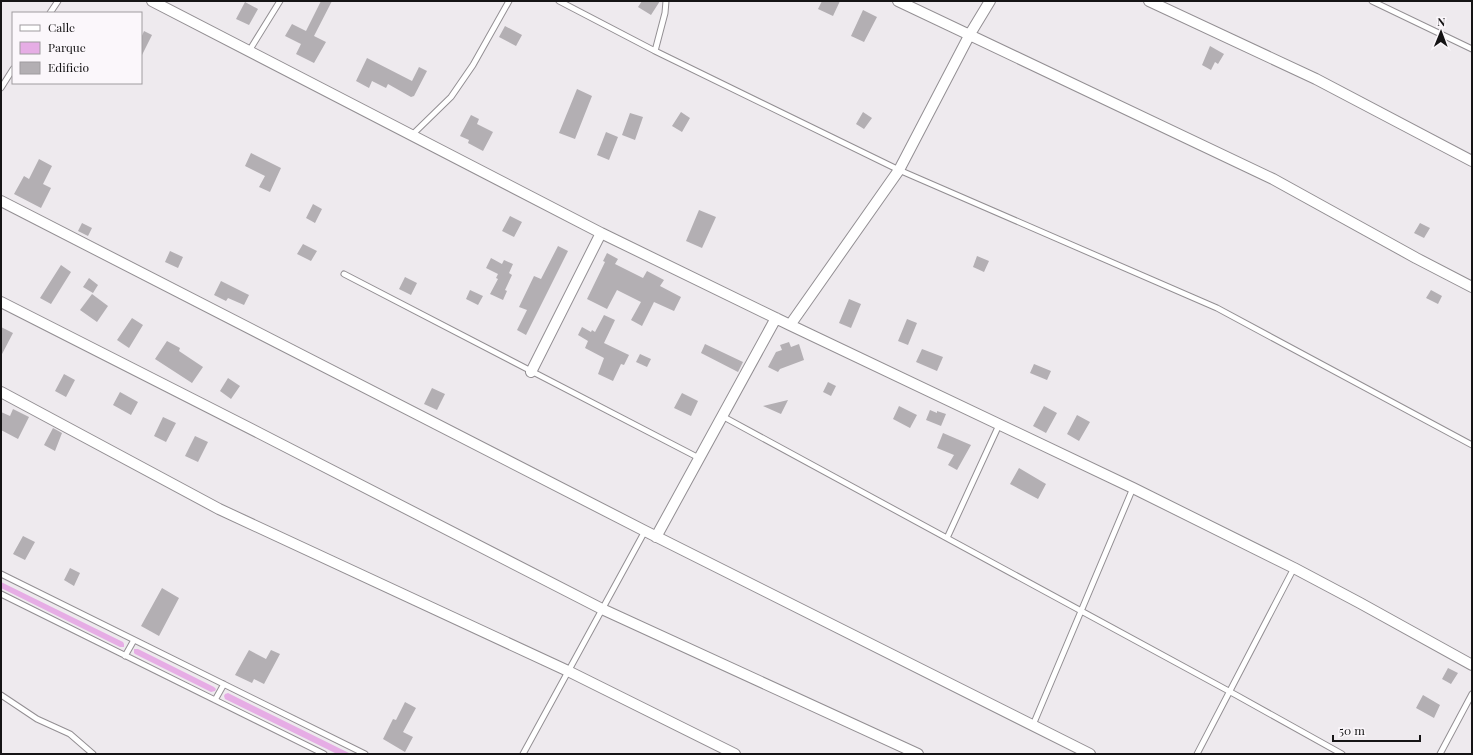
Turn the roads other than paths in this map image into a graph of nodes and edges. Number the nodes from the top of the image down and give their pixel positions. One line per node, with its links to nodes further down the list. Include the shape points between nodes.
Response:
1 (58, 1): 11 (lane)
2 (152, 1): 14 (street)
3 (280, 1): 14 (lane)
4 (510, 1): 19 (lane, via 451,97)
5 (559, 1): 15 (lane)
6 (666, 1): 15 (lane)
7 (898, 1): 12 (street)
8 (990, 1): 12 (street)
9 (1149, 1): 20 (street, via 1316,79)
10 (1372, 1): 13 (lane)
11 (51, 12)
12 (970, 34): 21 (street); 25 (street, via 1273,179)
13 (1472, 49)
14 (249, 51): 19 (street)
15 (655, 51): 21 (lane)
16 (12, 70): 17 (lane)
17 (3, 79): 18 (lane)
18 (1, 88)
19 (412, 135): 23 (street)
20 (1472, 161)
21 (899, 170): 28 (street); 33 (lane, via 1217,308)
22 (1, 201): 36 (street)
23 (601, 233): 27 (street); 29 (street)
24 (344, 274): 29 (lane)
25 (1472, 286)
26 (1, 302): 42 (street)
27 (776, 318): 28 (street); 31 (street)
28 (790, 325): 32 (street)
29 (531, 372): 34 (lane)
30 (1, 392): 47 (street, via 219,509)
31 (722, 416): 34 (street); 38 (lane)
32 (999, 425): 35 (street); 38 (lane)
33 (1472, 445)
34 (699, 458): 37 (street)
35 (1133, 488): 39 (street); 43 (lane)
36 (645, 532): 37 (street); 42 (lane)
37 (656, 537): 53 (street)
38 (947, 538): 43 (lane)
39 (1294, 568): 46 (street); 49 (lane)
40 (1, 574): 44 (lane)
41 (1, 594): 45 (lane)
42 (602, 609): 47 (lane); 59 (street)
43 (1081, 611): 49 (lane); 53 (lane)
44 (134, 640): 45 (lane); 48 (lane)
45 (126, 656): 52 (lane)
46 (1472, 665)
47 (568, 671): 57 (lane); 58 (street)
48 (224, 684): 52 (lane); 56 (lane)
49 (1230, 692): 61 (lane); 62 (lane)
50 (1472, 694): 63 (lane)
51 (1, 695): 54 (lane, via 37,718 70,734)
52 (215, 700): 55 (lane)
53 (1033, 726): 60 (street)
54 (93, 754)
55 (324, 754)
56 (365, 754)
57 (523, 754)
58 (735, 754)
59 (918, 754)
60 (1090, 754)
61 (1198, 754)
62 (1342, 754)
63 (1440, 754)

